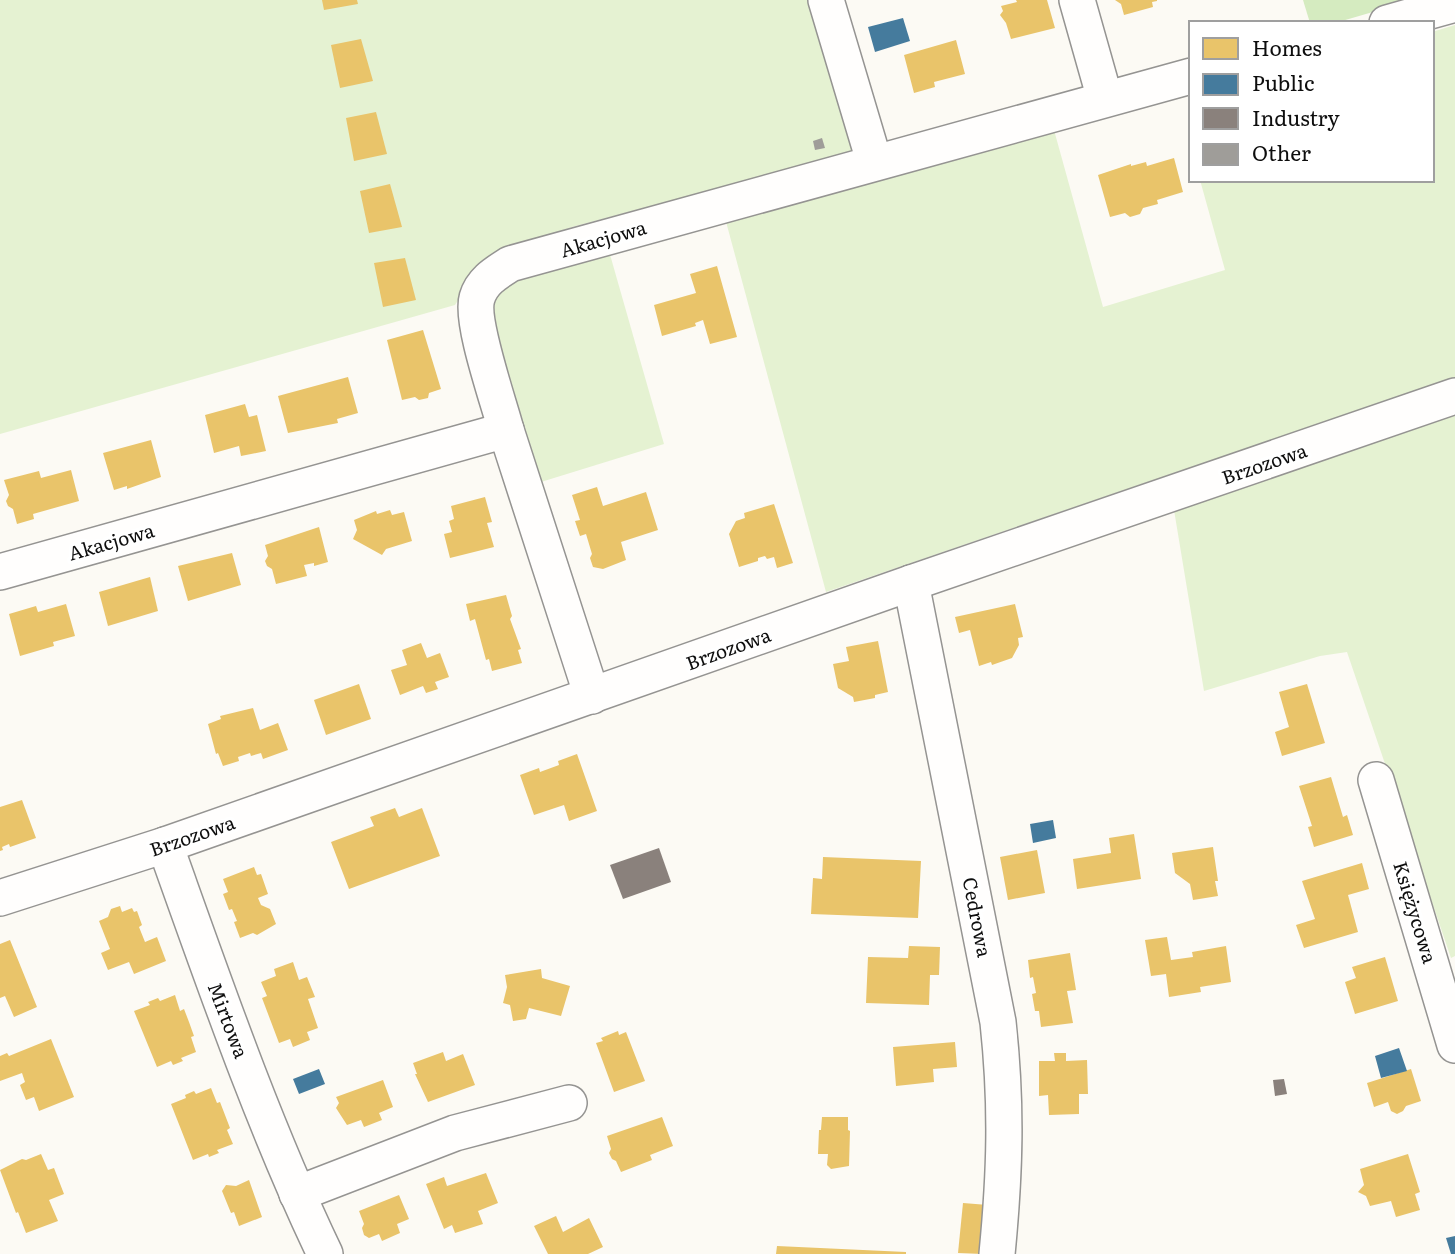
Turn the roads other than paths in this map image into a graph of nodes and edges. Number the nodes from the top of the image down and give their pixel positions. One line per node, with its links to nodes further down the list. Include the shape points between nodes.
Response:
1 (826, 0): 7 (street)
2 (1077, 0): 6 (street)
3 (1455, 4): 4 (street)
4 (1394, 21)
5 (1189, 77): 6 (street, Akacjowa)
6 (1105, 99): 7 (street, Akacjowa)
7 (874, 161): 9 (street, Akacjowa, via 510,264 488,278 477,298 475,318)
8 (1455, 396): 11 (street, Brzozowa)
9 (506, 430): 10 (street, Akacjowa); 12 (street, Akacjowa)
10 (0, 572)
11 (911, 583): 12 (street, Brzozowa); 20 (street, Cedrowa, via 998,1022 1006,1116)
12 (592, 696): 14 (street, Brzozowa)
13 (1376, 780): 16 (street, Księżycowa)
14 (165, 845): 15 (street, Brzozowa); 18 (street, Mirtowa)
15 (0, 898)
16 (1455, 1045)
17 (569, 1103): 18 (street, via 455,1133)
18 (297, 1194): 19 (street, Mirtowa)
19 (325, 1254)
20 (997, 1254)

